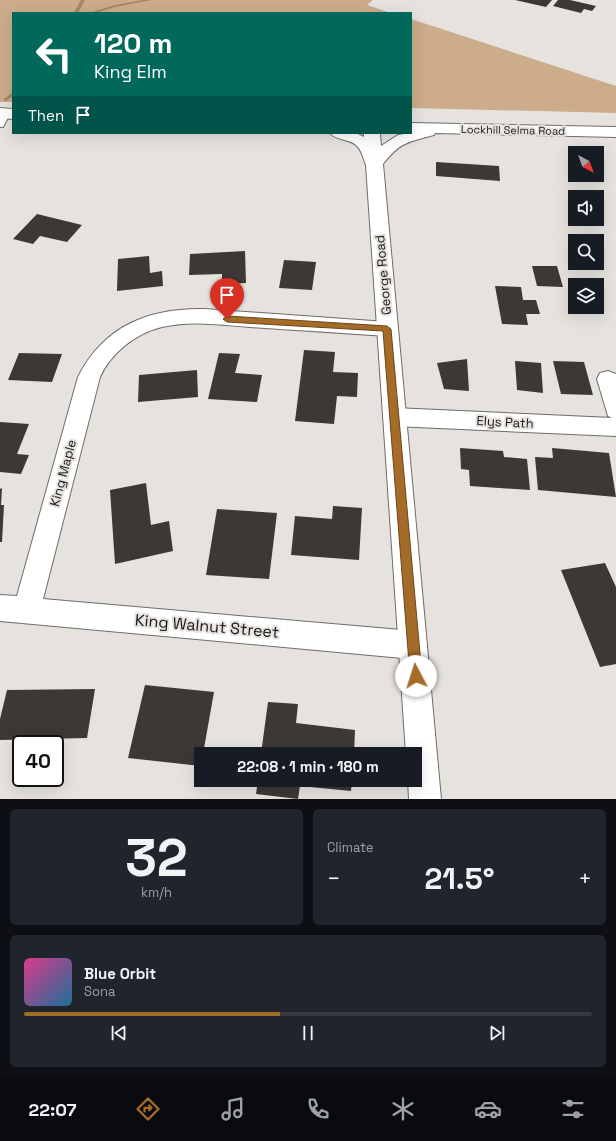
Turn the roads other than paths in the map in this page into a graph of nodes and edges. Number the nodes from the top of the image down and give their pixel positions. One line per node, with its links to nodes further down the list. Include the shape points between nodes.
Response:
1 (412, 128): 2 (street, Lockhill Selma Road)
2 (465, 129): 3 (street, Lockhill Selma Road); 6 (street, via 403,137 388,146)
3 (616, 132)
4 (341, 134): 6 (street, via 366,144)
5 (372, 134): 6 (street, George Road)
6 (374, 164): 7 (street, George Road)
7 (387, 329): 10 (street, George Road); 13 (street, King Maple, via 196,317 160,320 134,329 112,344 99,358 89,377)
8 (608, 379): 9 (street)
9 (616, 410)
10 (394, 417): 11 (street, Elys Path); 14 (street, George Road)
11 (616, 427)
12 (0, 608): 13 (street, King Walnut Street)
13 (27, 610): 14 (street, King Walnut Street)
14 (413, 645): 15 (street, George Road)
15 (426, 799)

